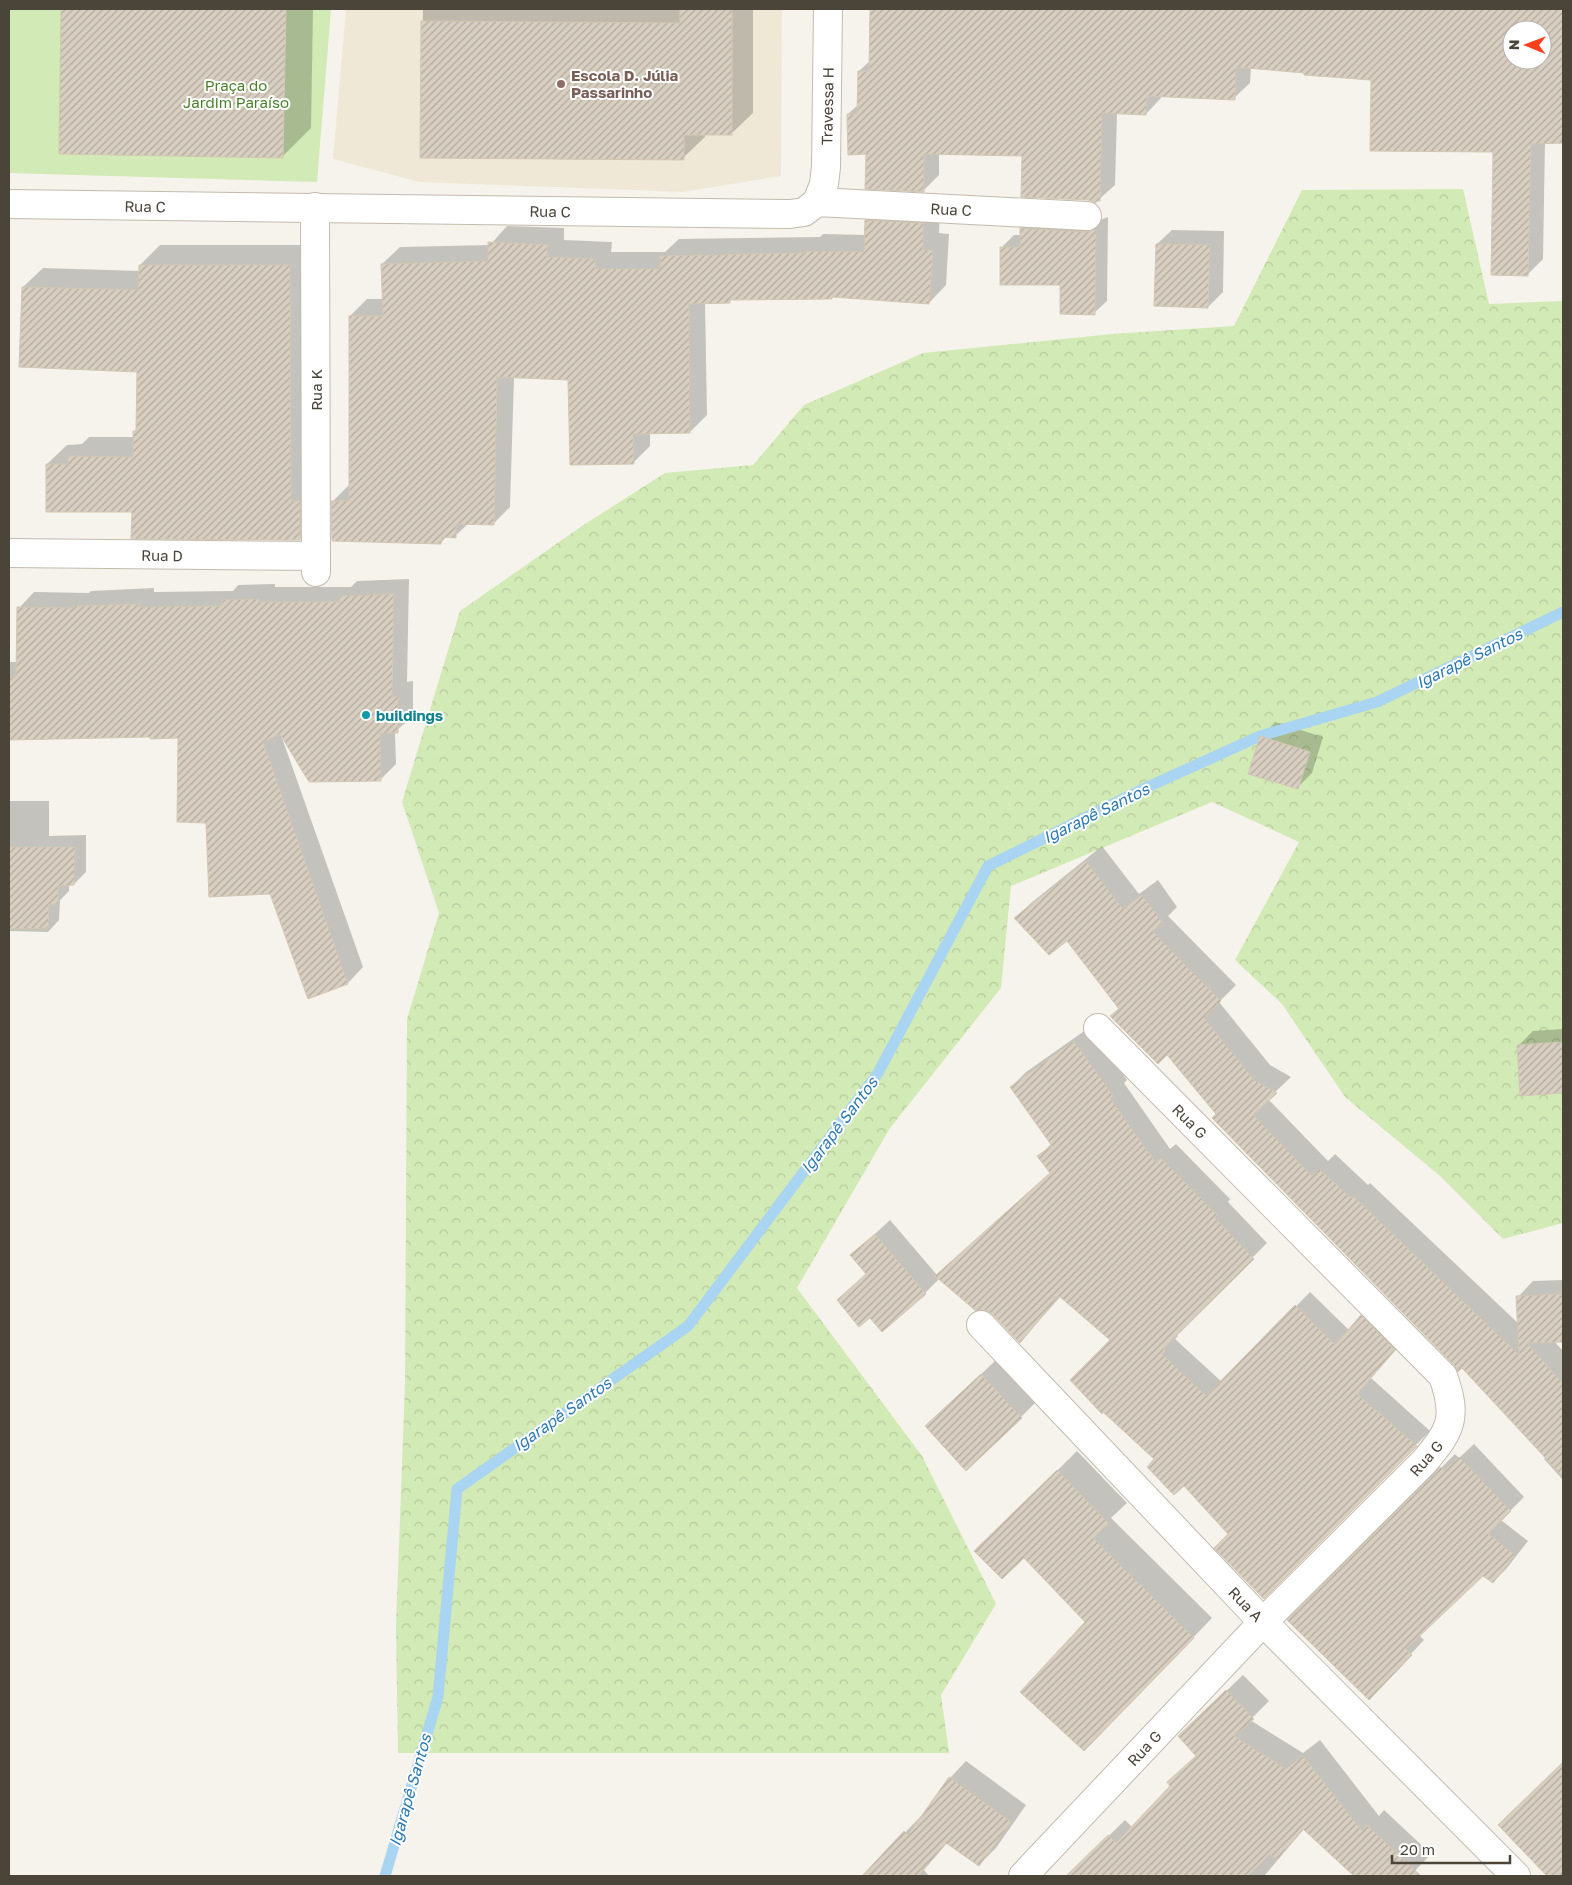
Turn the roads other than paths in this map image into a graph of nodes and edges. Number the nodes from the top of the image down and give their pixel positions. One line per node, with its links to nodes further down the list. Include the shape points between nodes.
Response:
1 (828, 9): 2 (street, Travessa H, via 826,167)
2 (817, 202): 4 (street, Rua C, via 804,212 790,214); 5 (street, Rua C)
3 (9, 204): 4 (street, Rua C)
4 (315, 207): 7 (street, Rua K)
5 (1087, 216)
6 (9, 553): 7 (street, Rua D)
7 (316, 564)
8 (1098, 1028): 10 (street, Rua G, via 1443,1376 1450,1396 1451,1414 1444,1438 1424,1462)
9 (981, 1325): 10 (street, Rua A)
10 (1263, 1622): 11 (street, Rua A); 12 (street, Rua G)
11 (1506, 1873)
12 (1023, 1876)

